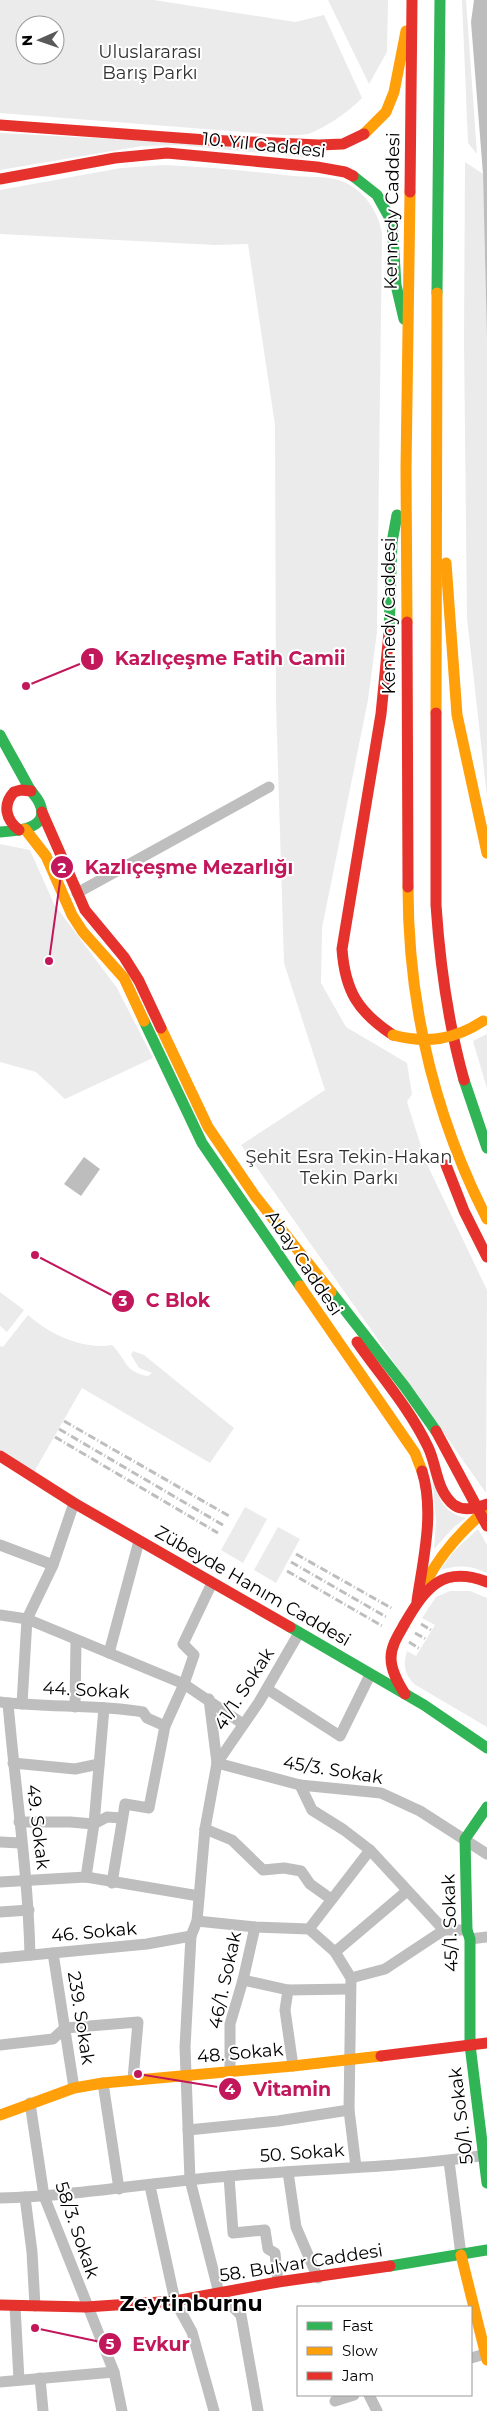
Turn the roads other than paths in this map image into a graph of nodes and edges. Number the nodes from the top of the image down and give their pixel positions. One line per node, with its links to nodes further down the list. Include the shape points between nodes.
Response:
1 (440, 0): 7 (main road)
2 (412, 2): 3 (main road, 10. Yıl Caddesi, via 391,102 363,136 343,144 207,140); 5 (main road, Kennedy Caddesi)
3 (0, 125)
4 (0, 179): 5 (main road, 10. Yıl Caddesi, via 115,158 167,153 345,172 377,195 392,222 396,285)
5 (408, 331): 6 (main road, Kennedy Caddesi)
6 (406, 469): 17 (main road, bridge, via 392,542 388,648 380,722 342,949 342,968 359,1009 393,1035 438,1041 462,1034); 19 (main road, Kennedy Caddesi, via 410,959 419,1027)
7 (435, 514): 15 (main road, via 450,595 451,650 461,743); 18 (main road, via 436,905 443,983)
8 (0, 735): 10 (main road)
9 (269, 786): 16 (street)
10 (31, 791): 11 (main road, via 13,791 4,799); 12 (main road, via 38,798)
11 (1, 808): 13 (main road, via 7,824)
12 (42, 812): 13 (main road, via 36,824); 16 (main road, Abay Caddesi)
13 (22, 830): 14 (main road); 37 (main road, Abay Caddesi, via 46,856 72,915 124,978 202,1142 414,1453 424,1481 427,1505 425,1555)
14 (0, 832)
15 (487, 853)
16 (77, 893): 26 (main road, Abay Caddesi, via 85,910 124,957 139,981 208,1127 255,1196)
17 (485, 1018)
18 (456, 1057): 20 (main road, via 468,1070); 22 (main road)
19 (438, 1099): 21 (main road); 24 (main road, Kennedy Caddesi, via 458,1160)
20 (487, 1110)
21 (440, 1139)
22 (487, 1148)
23 (445, 1158): 25 (main road, via 464,1211)
24 (487, 1219)
25 (487, 1257)
26 (319, 1278): 29 (main road, via 348,1328 424,1439 442,1490 449,1500 467,1509); 31 (main road, Abay Caddesi, bridge, via 436,1431)
27 (0, 1456): 28 (main road, Zübeyde Hanım Caddesi)
28 (74, 1503): 32 (main road, Zübeyde Hanım Caddesi); 34 (street)
29 (487, 1504)
30 (487, 1509): 37 (main road, via 456,1535 434,1565)
31 (487, 1526)
32 (139, 1541): 36 (main road, Zübeyde Hanım Caddesi); 42 (street)
33 (0, 1545): 34 (street)
34 (52, 1565): 39 (street)
35 (487, 1582): 37 (main road, Abay Caddesi, via 476,1576 448,1576 436,1581)
36 (212, 1583): 40 (main road, Zübeyde Hanım Caddesi); 44 (street, via 183,1644 194,1655)
37 (417, 1601): 46 (main road, Abay Caddesi, via 393,1645 391,1660 395,1677)
38 (0, 1615): 39 (street)
39 (27, 1619): 41 (street); 49 (street)
40 (300, 1633): 43 (main road, Zübeyde Hanım Caddesi); 45 (street, 41/1. Sokak)
41 (76, 1640): 42 (street); 50 (street)
42 (109, 1653): 44 (street)
43 (370, 1675): 45 (street, via 340,1736); 46 (main road, Zübeyde Hanım Caddesi)
44 (184, 1684): 47 (street); 53 (street)
45 (267, 1689): 52 (street, 41/1. Sokak)
46 (405, 1694): 54 (main road, Zübeyde Hanım Caddesi)
47 (209, 1700): 52 (street); 58 (street)
48 (4, 1703): 49 (street, 44. Sokak); 57 (street, 49. Sokak)
49 (22, 1704): 50 (street, 44. Sokak)
50 (75, 1707): 51 (street, 44. Sokak)
51 (104, 1708): 53 (street, 44. Sokak, via 143,1712 147,1718); 59 (street)
52 (243, 1724): 58 (street, 41/1. Sokak)
53 (165, 1726): 62 (street, via 149,1808 125,1804)
54 (474, 1738): 55 (main road); 56 (main road, Zübeyde Hanım Caddesi)
55 (487, 1743)
56 (487, 1748)
57 (13, 1762): 59 (street, via 75,1770); 63 (street, 49. Sokak)
58 (216, 1763): 60 (street, 45/3. Sokak); 65 (street)
59 (99, 1764): 64 (street)
60 (300, 1785): 66 (street, 45/3. Sokak, via 381,1794 420,1811); 69 (street, via 312,1810)
61 (487, 1806): 66 (main road)
62 (122, 1818): 64 (street, via 107,1818); 74 (street)
63 (19, 1822): 64 (street); 68 (street, 49. Sokak)
64 (94, 1824): 71 (street)
65 (205, 1829): 76 (street); 77 (street, via 232,1840 263,1870 284,1868 301,1871 310,1884)
66 (465, 1839): 70 (street, 45/3. Sokak); 84 (main road, 45/1. Sokak)
67 (0, 1842): 68 (street)
68 (22, 1843): 72 (street, 49. Sokak)
69 (370, 1850): 75 (street); 77 (street)
70 (487, 1854)
71 (86, 1877): 72 (street); 74 (street)
72 (28, 1881): 73 (street); 78 (street, 49. Sokak)
73 (0, 1882)
74 (112, 1883): 76 (street)
75 (407, 1891): 83 (street); 87 (street)
76 (199, 1896): 80 (street)
77 (331, 1899): 82 (street)
78 (29, 1910): 79 (street); 89 (street, 49. Sokak)
79 (0, 1912)
80 (197, 1921): 81 (street); 85 (street)
81 (255, 1927): 82 (street); 91 (street, 46/1. Sokak)
82 (310, 1929): 87 (street)
83 (444, 1930): 84 (street); 92 (street, via 378,1973)
84 (468, 1935): 86 (street); 97 (main road, 45/1. Sokak)
85 (191, 1936): 88 (street, 46. Sokak, via 147,1944); 101 (street, via 185,2047)
86 (487, 1937)
87 (336, 1952): 92 (street)
88 (53, 1953): 89 (street, 46. Sokak); 94 (street, 239. Sokak)
89 (30, 1955): 90 (street, 46. Sokak)
90 (0, 1958)
91 (243, 1980): 93 (street); 100 (street, 46/1. Sokak, via 230,2024)
92 (350, 1983): 93 (street); 98 (street)
93 (288, 1990): 99 (street, via 285,2010)
94 (65, 2028): 96 (street, via 53,2039); 102 (street, via 138,2022); 104 (street, 239. Sokak)
95 (487, 2043): 97 (main road, 48. Sokak)
96 (0, 2045)
97 (470, 2045): 98 (main road, 48. Sokak); 109 (main road, 50/1. Sokak)
98 (350, 2060): 99 (main road, 48. Sokak); 106 (street)
99 (293, 2066): 100 (main road, 48. Sokak)
100 (230, 2071): 101 (main road, 48. Sokak)
101 (188, 2075): 102 (main road, 48. Sokak); 108 (street)
102 (133, 2079): 103 (main road, 48. Sokak)
103 (103, 2083): 104 (main road, 48. Sokak); 117 (street)
104 (74, 2088): 105 (main road, 48. Sokak)
105 (30, 2103): 107 (main road, 48. Sokak); 118 (street, 58/3. Sokak)
106 (349, 2110): 108 (street); 111 (street)
107 (0, 2115)
108 (188, 2130): 114 (street)
109 (485, 2155): 110 (street, 50. Sokak); 115 (main road, 50/1. Sokak)
110 (449, 2161): 111 (street, 50. Sokak); 122 (street)
111 (356, 2168): 112 (street, 50. Sokak)
112 (288, 2172): 113 (street, 50. Sokak); 123 (street, via 296,2227)
113 (229, 2176): 114 (street, 50. Sokak); 124 (street, via 233,2233 265,2230 268,2250 275,2253)
114 (190, 2180): 116 (street, 50. Sokak); 125 (street)
115 (487, 2183)
116 (150, 2186): 117 (street, 50. Sokak); 126 (street)
117 (119, 2188): 118 (street, 50. Sokak)
118 (44, 2196): 119 (street, 50. Sokak); 130 (street, 58/3. Sokak)
119 (25, 2197): 120 (street, 50. Sokak); 129 (street)
120 (0, 2198)
121 (487, 2250): 122 (main road, 58. Bulvar Caddesi)
122 (461, 2255): 123 (main road, 58. Bulvar Caddesi); 131 (main road)
123 (318, 2278): 124 (main road, 58. Bulvar Caddesi)
124 (278, 2282): 125 (main road, 58. Bulvar Caddesi)
125 (219, 2293): 126 (main road, 58. Bulvar Caddesi); 143 (street, via 241,2315)
126 (176, 2301): 130 (main road, 58. Bulvar Caddesi); 142 (street, via 192,2332)
127 (0, 2305): 128 (main road, 58. Bulvar Caddesi)
128 (15, 2306): 129 (main road, 58. Bulvar Caddesi); 135 (street)
129 (35, 2306): 130 (main road, 58. Bulvar Caddesi)
130 (86, 2307): 133 (street, 58/3. Sokak)
131 (486, 2357): 132 (street)
132 (472, 2358)
133 (114, 2372): 134 (street); 141 (street, 58/3. Sokak)
134 (40, 2378): 135 (street); 140 (street)
135 (19, 2380): 136 (street)
136 (0, 2382)
137 (351, 2396): 139 (street)
138 (370, 2396): 144 (street)
139 (335, 2402)
140 (43, 2411)
141 (122, 2411)
142 (214, 2411)
143 (258, 2411)
144 (377, 2411)

